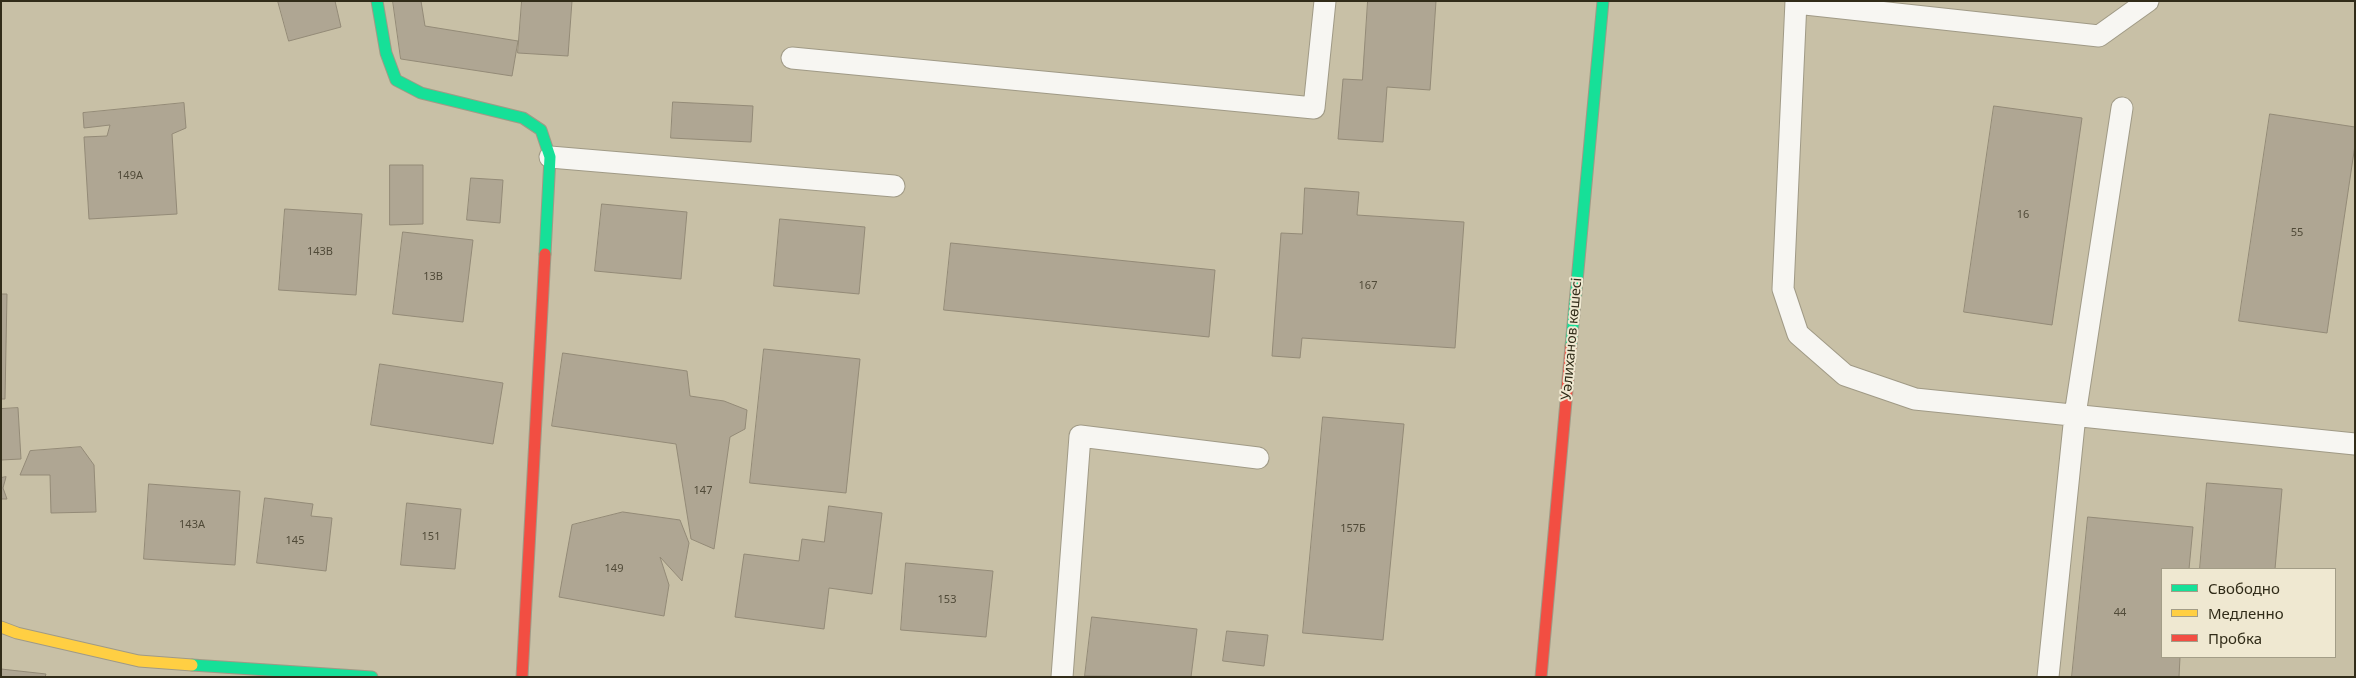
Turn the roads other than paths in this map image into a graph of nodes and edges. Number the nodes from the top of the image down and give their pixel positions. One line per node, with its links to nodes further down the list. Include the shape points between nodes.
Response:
1 (377, 1): 8 (street, via 386,53 396,80 421,93 523,118 541,130)
2 (1324, 1): 6 (lane, via 1314,108)
3 (1603, 1): 17 (street, Уәлиханов көшесі)
4 (2148, 1): 5 (lane, via 2099,36)
5 (1796, 2): 10 (lane, via 1783,289 1798,334 1845,375 1915,399)
6 (792, 58)
7 (2122, 108): 10 (lane)
8 (550, 157): 9 (lane); 15 (street)
9 (894, 186)
10 (2075, 415): 11 (lane); 18 (lane)
11 (2355, 444)
12 (1258, 458): 16 (lane, via 1080,436)
13 (1, 627): 14 (street, via 139,661)
14 (372, 677)
15 (522, 677)
16 (1062, 677)
17 (1541, 677)
18 (2048, 677)

